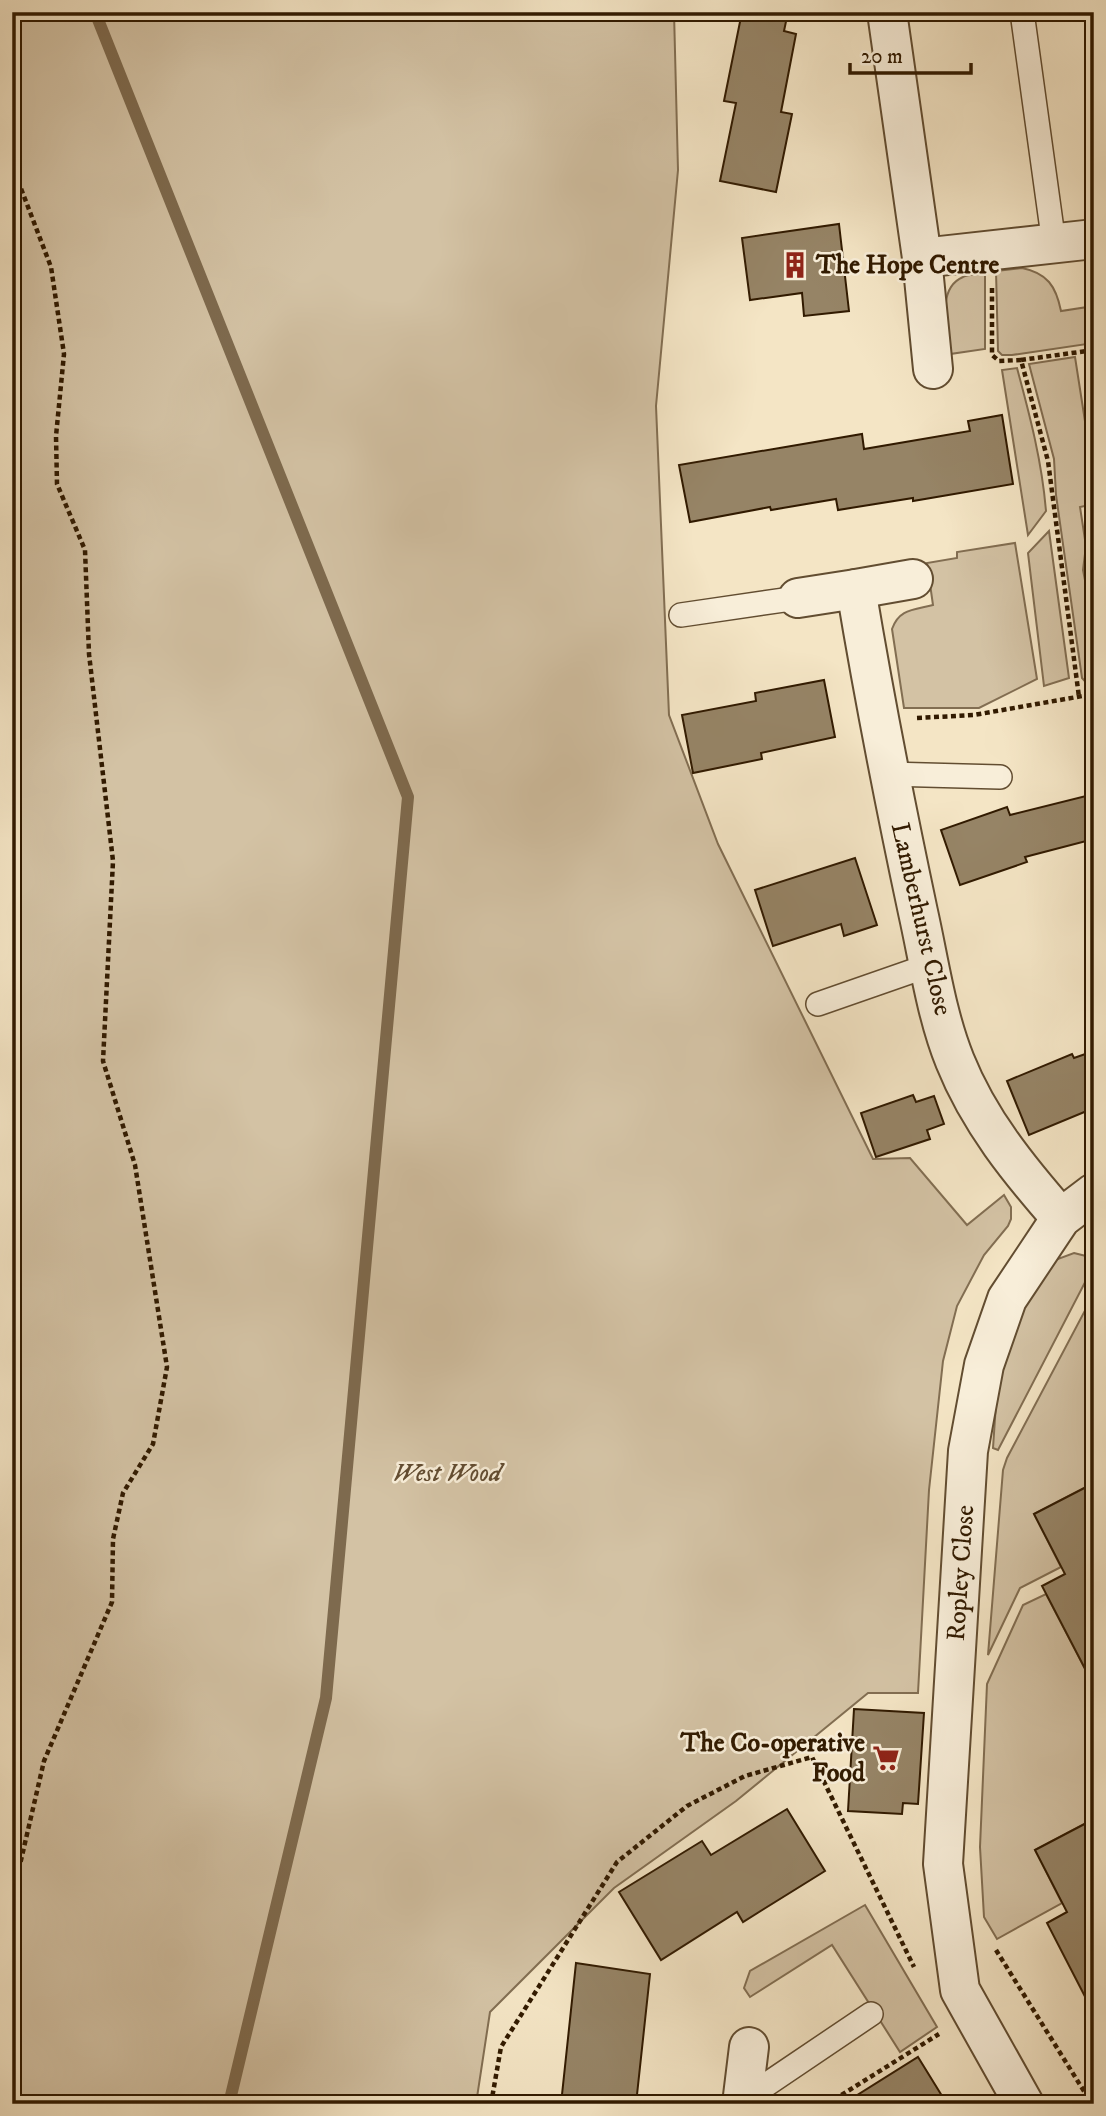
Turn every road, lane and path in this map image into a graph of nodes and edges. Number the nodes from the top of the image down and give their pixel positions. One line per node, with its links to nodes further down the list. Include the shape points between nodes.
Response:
1 (887, 12): 7 (street)
2 (1022, 12): 5 (lane)
3 (12, 165): 24 (path, via 51,267 64,354 56,436 57,484 85,550 89,654 113,861 103,1061 135,1165 167,1367 153,1444 123,1493 113,1539 112,1602 44,1761)
4 (1094, 239): 5 (street)
5 (1054, 244): 6 (street)
6 (992, 251): 7 (street); 9 (path, via 992,355 999,361)
7 (922, 258): 10 (street)
8 (1094, 350): 9 (path)
9 (1021, 360): 16 (path, via 1048,461)
10 (933, 369)
11 (913, 579): 12 (street)
12 (856, 589): 13 (street); 17 (street, Lamberhurst Close)
13 (798, 598): 14 (lane)
14 (681, 615)
15 (1094, 694): 16 (path)
16 (1079, 696): 17 (path, via 974,715)
17 (878, 720): 18 (street, Lamberhurst Close)
18 (888, 774): 19 (lane); 20 (street, Lamberhurst Close)
19 (1000, 776)
20 (930, 965): 21 (lane); 23 (street, Lamberhurst Close, via 955,1060 978,1109 1016,1167)
21 (818, 1004)
22 (1094, 1193): 23 (street, Ropley Close)
23 (1061, 1218): 26 (street, Ropley Close, via 1007,1299 984,1365 968,1451 943,1864)
24 (12, 1899)
25 (994, 1947): 33 (path)
26 (966, 2002): 30 (path, via 926,1990 811,1757 745,1776 687,1806 617,1862 500,2046); 31 (path); 32 (street)
27 (871, 2014): 29 (lane)
28 (749, 2047): 29 (street)
29 (742, 2102)
30 (491, 2104)
31 (827, 2104)
32 (1024, 2104)
33 (1092, 2104)

